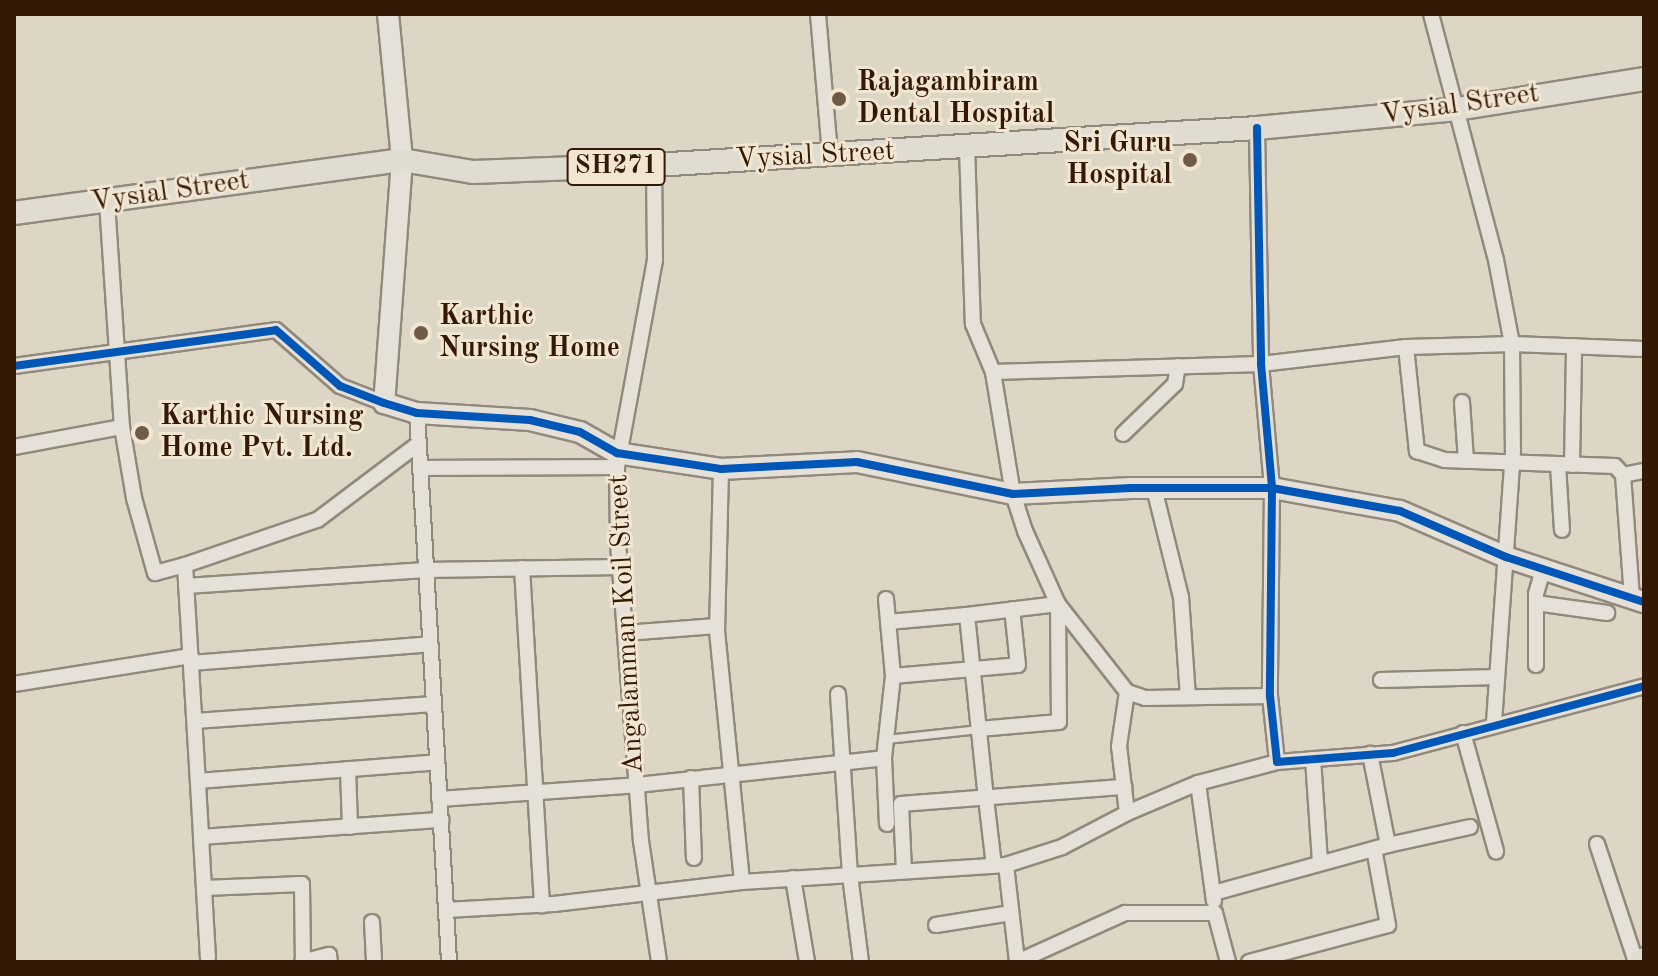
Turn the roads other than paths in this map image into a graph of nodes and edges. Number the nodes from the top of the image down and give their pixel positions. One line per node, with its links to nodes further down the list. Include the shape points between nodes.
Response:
1 (388, 14): 11 (street)
2 (818, 14): 10 (street)
3 (1431, 14): 7 (street)
4 (1644, 70): 6 (main road, Vysial Street / SH271)
5 (1644, 79): 6 (main road, Vysial Street / SH271)
6 (1616, 83): 7 (main road, Vysial Street / SH271)
7 (1457, 109): 8 (main road, Vysial Street / SH271); 15 (street)
8 (1257, 128): 9 (main road, Vysial Street / SH271); 20 (street)
9 (967, 147): 10 (main road, Vysial Street / SH271); 23 (street, via 973,324)
10 (830, 155): 12 (main road, Vysial Street / SH271)
11 (402, 160): 12 (main road, Vysial Street / SH271, via 473,172); 13 (main road, Vysial Street / SH271); 25 (street)
12 (654, 165): 31 (street, Angalamman Koil Street, via 655,260)
13 (107, 202): 14 (main road, Vysial Street / SH271); 19 (street)
14 (14, 213)
15 (1512, 344): 16 (street); 17 (street); 33 (street)
16 (1574, 346): 18 (street); 34 (street)
17 (1406, 347): 20 (street); 32 (street, via 1417,451)
18 (1644, 349)
19 (118, 350): 21 (street); 25 (street, via 276,330 340,386); 27 (street)
20 (1261, 364): 22 (street); 40 (street)
21 (14, 366)
22 (1178, 366): 23 (street); 28 (street, via 1175,384)
23 (993, 372): 41 (street)
24 (1462, 402): 32 (street)
25 (384, 403): 26 (street)
26 (417, 413): 29 (street); 31 (street, via 530,420 580,432)
27 (122, 427): 30 (street); 44 (street, via 155,573)
28 (1123, 434)
29 (418, 444): 35 (street); 44 (street, via 317,520)
30 (14, 447)
31 (617, 460): 35 (street); 36 (street); 45 (street, Angalamman Koil Street)
32 (1466, 461): 33 (street)
33 (1512, 464): 34 (street); 43 (street)
34 (1565, 465): 38 (street, via 1615,466); 42 (street)
35 (420, 468): 48 (street)
36 (721, 469): 41 (street, via 857,462); 58 (street)
37 (1644, 471): 38 (street)
38 (1623, 475): 51 (street)
39 (1154, 488): 40 (street); 41 (street); 72 (street, via 1181,597)
40 (1272, 488): 43 (street, via 1400,511); 71 (street)
41 (1013, 494): 53 (street)
42 (1562, 530)
43 (1506, 557): 47 (street); 65 (street)
44 (185, 565): 49 (street)
45 (620, 567): 46 (street); 59 (street, Angalamman Koil Street)
46 (522, 568): 48 (street); 92 (street)
47 (1543, 569): 51 (street); 52 (street)
48 (425, 570): 49 (street); 60 (street)
49 (186, 586): 61 (street)
50 (886, 599): 57 (street)
51 (1638, 600)
52 (1536, 603): 55 (street); 62 (street)
53 (1058, 604): 54 (street); 69 (street); 76 (street, via 1059,722)
54 (1012, 609): 56 (street); 63 (street, via 1018,665)
55 (1607, 613)
56 (967, 615): 57 (street); 63 (street)
57 (888, 622): 64 (street)
58 (717, 626): 59 (street); 86 (street)
59 (625, 633): 90 (street, Angalamman Koil Street)
60 (430, 644): 61 (street); 73 (street)
61 (191, 660): 67 (street); 74 (street)
62 (1536, 665)
63 (973, 670): 64 (street); 76 (street)
64 (893, 676): 78 (street)
65 (1497, 677): 66 (street); 75 (street)
66 (1381, 680)
67 (14, 684)
68 (1644, 686): 75 (street)
69 (1127, 692): 72 (street, via 1145,698); 91 (street, via 1119,746)
70 (838, 694): 82 (street)
71 (1270, 696): 72 (street); 84 (street)
72 (1188, 697)
73 (433, 704): 74 (street); 83 (street)
74 (195, 721): 88 (street)
75 (1494, 724): 77 (street)
76 (979, 729): 78 (lane); 93 (street)
77 (1463, 733): 79 (street, via 1393,753); 103 (street)
78 (886, 739): 80 (street)
79 (1370, 754): 81 (street); 102 (street)
80 (884, 758): 82 (street); 97 (street)
81 (1313, 759): 84 (street); 105 (street)
82 (843, 761): 86 (street); 108 (street)
83 (437, 762): 85 (street); 94 (street)
84 (1277, 762): 89 (street)
85 (348, 769): 88 (street); 98 (street)
86 (733, 772): 87 (street); 110 (street)
87 (691, 778): 90 (street); 104 (street)
88 (198, 781): 100 (street)
89 (1198, 783): 95 (street); 113 (street)
90 (637, 785): 92 (street); 112 (street, Angalamman Koil Street)
91 (1124, 787): 93 (street); 95 (street)
92 (537, 792): 94 (street); 114 (street)
93 (986, 798): 106 (street); 107 (street, via 901,804)
94 (439, 799): 96 (street)
95 (1127, 813): 106 (street, via 1062,847)
96 (441, 820): 98 (street); 115 (street)
97 (887, 824)
98 (350, 827): 100 (street)
99 (1470, 827): 102 (street)
100 (201, 837): 111 (street)
101 (1597, 844): 122 (street)
102 (1381, 847): 105 (street); 132 (street, via 1388,925)
103 (1496, 851)
104 (694, 858)
105 (1320, 863): 113 (street)
106 (1000, 865): 107 (street); 116 (street)
107 (904, 871): 108 (street)
108 (850, 875): 109 (street); 129 (street)
109 (793, 878): 110 (street); 128 (street)
110 (742, 882): 112 (street)
111 (204, 888): 121 (street); 123 (street, via 302,884)
112 (647, 893): 114 (street); 127 (street, Angalamman Koil Street)
113 (1214, 893): 117 (street)
114 (542, 905): 115 (street)
115 (446, 910): 126 (street)
116 (1011, 913): 119 (street); 130 (street)
117 (1215, 913): 120 (street, via 1125,913); 131 (street)
118 (372, 922): 125 (street)
119 (936, 925)
120 (1046, 955): 130 (street)
121 (208, 958)
122 (1641, 961)
123 (302, 962): 124 (street, via 329,955)
124 (330, 962)
125 (374, 962)
126 (449, 962)
127 (659, 962)
128 (807, 962)
129 (861, 962)
130 (1017, 962)
131 (1228, 962)
132 (1249, 962)

